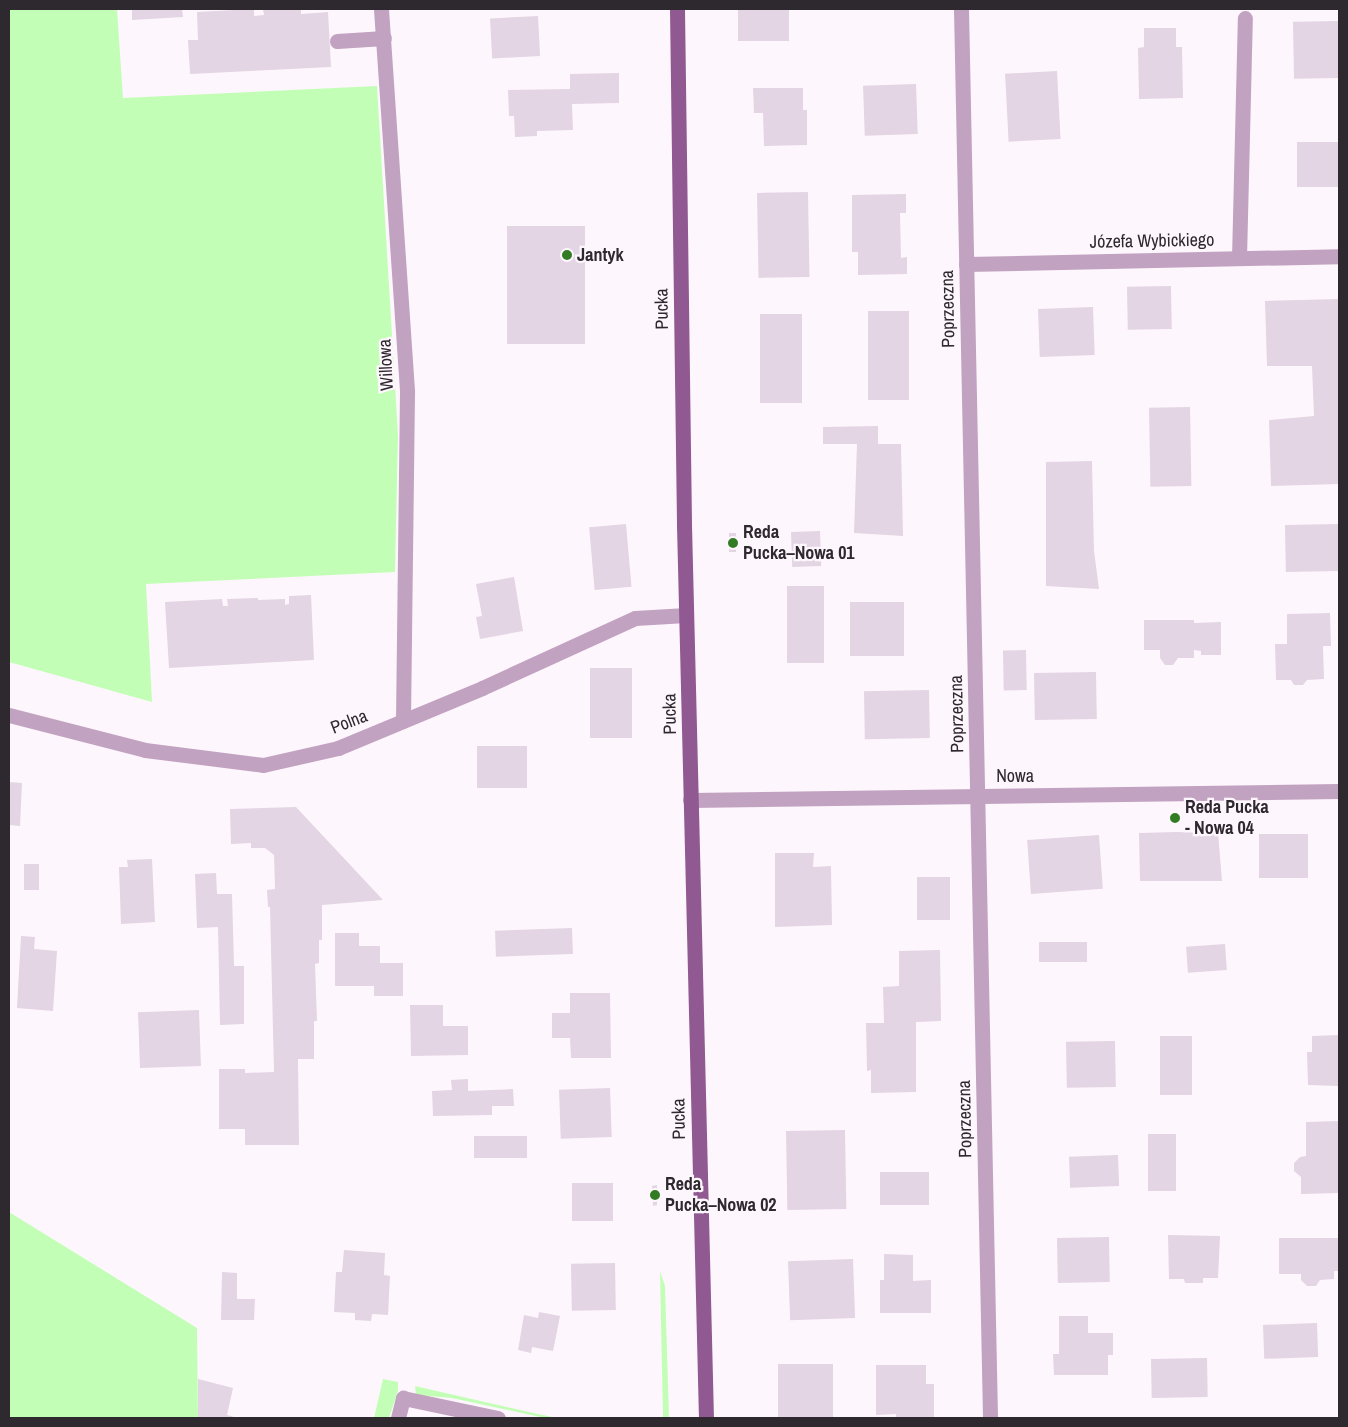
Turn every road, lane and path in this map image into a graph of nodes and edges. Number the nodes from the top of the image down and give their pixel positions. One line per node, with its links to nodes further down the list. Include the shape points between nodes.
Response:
1 (381, 9): 5 (street, Willowa)
2 (677, 9): 10 (main road, Pucka)
3 (961, 9): 9 (street, Poprzeczna)
4 (1245, 18): 8 (street)
5 (384, 38): 6 (street); 12 (street, Willowa, via 406,392)
6 (337, 41)
7 (1339, 256): 8 (street, Józefa Wybickiego)
8 (1239, 258): 9 (street, Józefa Wybickiego)
9 (966, 264): 14 (street, Poprzeczna)
10 (686, 615): 12 (street, Polna, via 635,618); 15 (main road, Pucka)
11 (9, 715): 12 (street, Polna, via 145,750 263,765 338,748)
12 (403, 721)
13 (1339, 791): 14 (street, Nowa)
14 (977, 795): 15 (street, Nowa); 19 (street, Poprzeczna)
15 (690, 800): 18 (main road, Pucka)
16 (398, 1418): 17 (street, via 403,1398)
17 (498, 1418)
18 (706, 1418)
19 (990, 1418)

